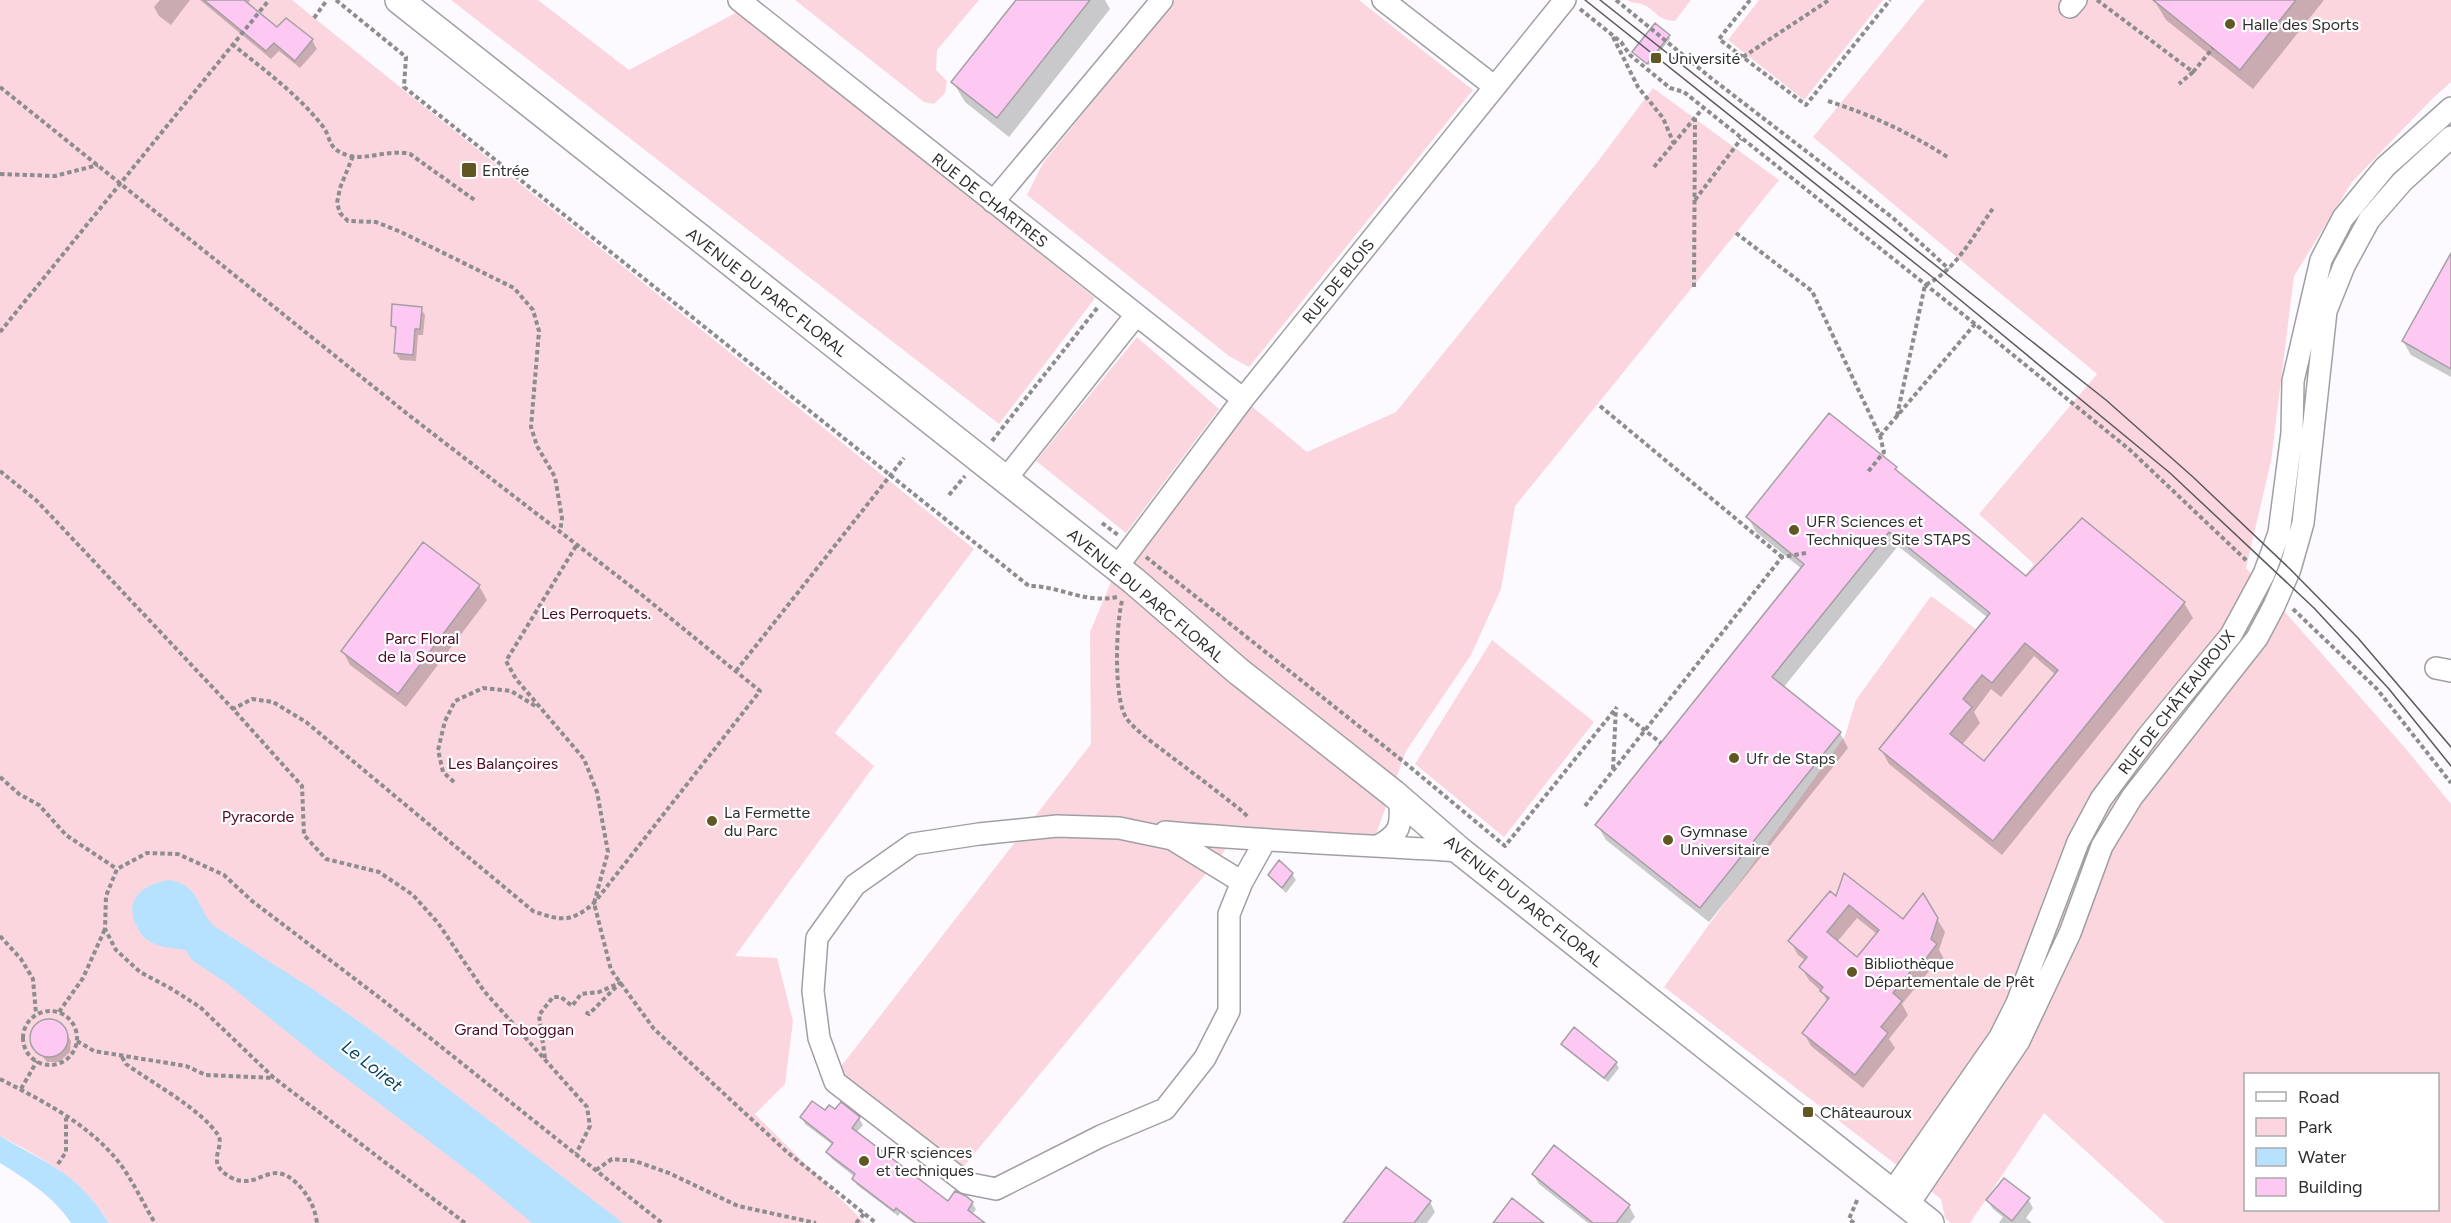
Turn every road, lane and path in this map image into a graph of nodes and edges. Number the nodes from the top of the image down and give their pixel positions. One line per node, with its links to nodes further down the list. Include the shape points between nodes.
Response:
1 (269, 0): 16 (path)
2 (327, 0): 14 (path)
3 (336, 0): 57 (path, via 406,57 404,87)
4 (399, 0): 58 (main road, AVENUE DU PARC FLORAL)
5 (739, 0): 38 (street, RUE DE CHARTRES)
6 (1162, 0): 38 (street)
7 (1383, 0): 22 (street)
8 (1616, 0): 41 (path, via 1893,218)
9 (1750, 0): 18 (path, via 1719,39)
10 (1829, 0): 18 (path)
11 (1890, 0): 18 (path, via 1806,105)
12 (2097, 0): 19 (path)
13 (1571, 4): 15 (path); 22 (street, RUE DE BLOIS)
14 (314, 18)
15 (1611, 34): 24 (path, via 1670,88 1684,92); 29 (path, via 1638,87 1663,118)
16 (232, 44): 30 (path, via 323,125 329,144); 35 (path)
17 (2213, 48): 19 (path)
18 (1743, 57)
19 (2193, 72): 20 (path)
20 (2179, 84)
21 (0, 87): 32 (path)
22 (1495, 87): 48 (street, RUE DE BLOIS)
23 (1828, 101): 31 (path, via 1913,135)
24 (1703, 108): 26 (path); 28 (path)
25 (2451, 108): 104 (street, RUE DE CHÂTEAUROUX, via 2385,167 2343,218 2321,260 2293,381 2292,433 2279,533 2265,574 2231,635 2101,800 2078,842 2017,1003 2000,1037)
26 (1695, 118): 33 (path); 36 (path)
27 (2451, 137): 104 (street, RUE DE CHÂTEAUROUX, via 2402,182 2370,220 2344,266 2326,311 2303,524 2274,606 2257,638 2132,797 2102,846 2070,933 2019,1041)
28 (1741, 139): 36 (path); 42 (path)
29 (1674, 144)
30 (353, 156): 37 (path, via 398,151 410,154); 60 (path, via 337,202 348,221 376,222 401,232 514,288 533,310 539,331 531,427 555,477 562,518)
31 (1948, 158)
32 (99, 165): 34 (path, via 55,176); 35 (path)
33 (1654, 168)
34 (0, 174)
35 (121, 183): 47 (path); 60 (path)
36 (1695, 200): 43 (path)
37 (476, 201)
38 (993, 202): 45 (street, RUE DE CHARTRES)
39 (1994, 207): 41 (path)
40 (1736, 233): 51 (path, via 1812,291)
41 (1949, 269): 42 (path)
42 (1925, 285): 46 (path); 50 (path)
43 (1694, 287)
44 (1103, 301): 52 (path)
45 (1136, 315): 48 (street, RUE DE CHARTRES); 58 (street)
46 (1975, 324): 50 (path); 65 (path, via 2130,450)
47 (0, 332)
48 (1243, 399): 66 (street, RUE DE BLOIS)
49 (1600, 406): 64 (path)
50 (1897, 416): 51 (path)
51 (1880, 436): 56 (path, via 1884,452)
52 (992, 441)
53 (904, 458): 57 (path)
54 (0, 471): 69 (path, via 37,501)
55 (969, 471): 59 (path)
56 (1867, 473)
57 (890, 475): 68 (path); 80 (path, via 1029,586 1086,599 1124,594 1117,621 1117,646 1120,702 1126,718 1242,811)
58 (1005, 480): 66 (main road, AVENUE DU PARC FLORAL)
59 (950, 495)
60 (560, 532): 61 (path)
61 (576, 546): 68 (path); 70 (path, via 506,661)
62 (1806, 553): 64 (path)
63 (1142, 554): 73 (path, AVENUE DU PARC FLORAL, via 1505,846 1617,707)
64 (1782, 557): 73 (path)
65 (2253, 566)
66 (1117, 567): 77 (main road, AVENUE DU PARC FLORAL, via 1238,671)
67 (2286, 603): 76 (path, via 2377,689)
68 (736, 671): 85 (path, via 760,690)
69 (233, 709): 85 (path, via 252,699 263,700 306,722 533,911 558,920 579,916); 94 (path, via 302,786 304,835 326,859 379,872 412,895 438,923 484,992)
70 (541, 710): 75 (path, via 511,691 493,689 483,688 455,701 438,750 443,772); 85 (path, via 584,759 597,792 608,852)
71 (1624, 714): 72 (path, bridge)
72 (1661, 743)
73 (1613, 769): 78 (path)
74 (0, 777): 83 (path, via 39,805 66,835)
75 (454, 782)
76 (2451, 783)
77 (1400, 800): 81 (street, via 1397,833); 82 (main road, AVENUE DU PARC FLORAL)
78 (1585, 806)
79 (1119, 828): 80 (street); 84 (street, via 1172,839); 84 (street, via 1057,826 913,844 855,885 817,938 813,991 819,1038 835,1082 966,1184 996,1189 1165,1109 1204,1058 1229,1011 1229,914)
80 (1266, 841): 81 (street); 84 (street)
81 (1378, 846): 82 (street)
82 (1460, 851): 104 (main road, AVENUE DU PARC FLORAL)
83 (117, 869): 86 (path, via 106,896); 100 (path, via 147,853 178,854 224,875)
84 (1242, 882)
85 (594, 903): 88 (path, via 611,970)
86 (105, 929): 89 (path, via 83,978); 97 (path, via 116,950 140,972 200,1007)
87 (0, 936): 91 (path, via 33,979)
88 (620, 982): 90 (path, via 589,1014); 94 (path, via 599,992 581,994 572,1006 561,997 553,997 539,1015); 105 (path, via 654,1029 787,1152)
89 (59, 1012): 91 (path); 92 (path, via 73,1023)
90 (585, 1012)
91 (36, 1014): 95 (path, via 25,1026 23,1042)
92 (77, 1041): 93 (path, via 94,1051); 95 (path, via 63,1062)
93 (122, 1057): 97 (path, via 186,1066 206,1075); 107 (path, via 126,1064 205,1120 220,1139 217,1160 230,1177 244,1181 277,1173 288,1175 313,1204)
94 (545, 1059): 100 (path, via 587,1107 590,1126)
95 (37, 1061): 98 (path)
96 (0, 1078): 98 (path)
97 (274, 1078): 108 (path)
98 (21, 1089): 99 (path)
99 (66, 1117): 101 (path, via 66,1152); 106 (path, via 112,1154)
100 (576, 1154): 102 (path)
101 (58, 1164)
102 (596, 1170): 109 (path); 110 (path, via 612,1159 635,1161 686,1180 738,1206)
103 (1858, 1198): 113 (path, via 1849,1219)
104 (1900, 1199): 114 (main road, AVENUE DU PARC FLORAL)
105 (864, 1214): 111 (path); 112 (path)
106 (155, 1223)
107 (317, 1223)
108 (465, 1223)
109 (662, 1223)
110 (816, 1223)
111 (856, 1223)
112 (876, 1223)
113 (1854, 1223)
114 (1930, 1223)

